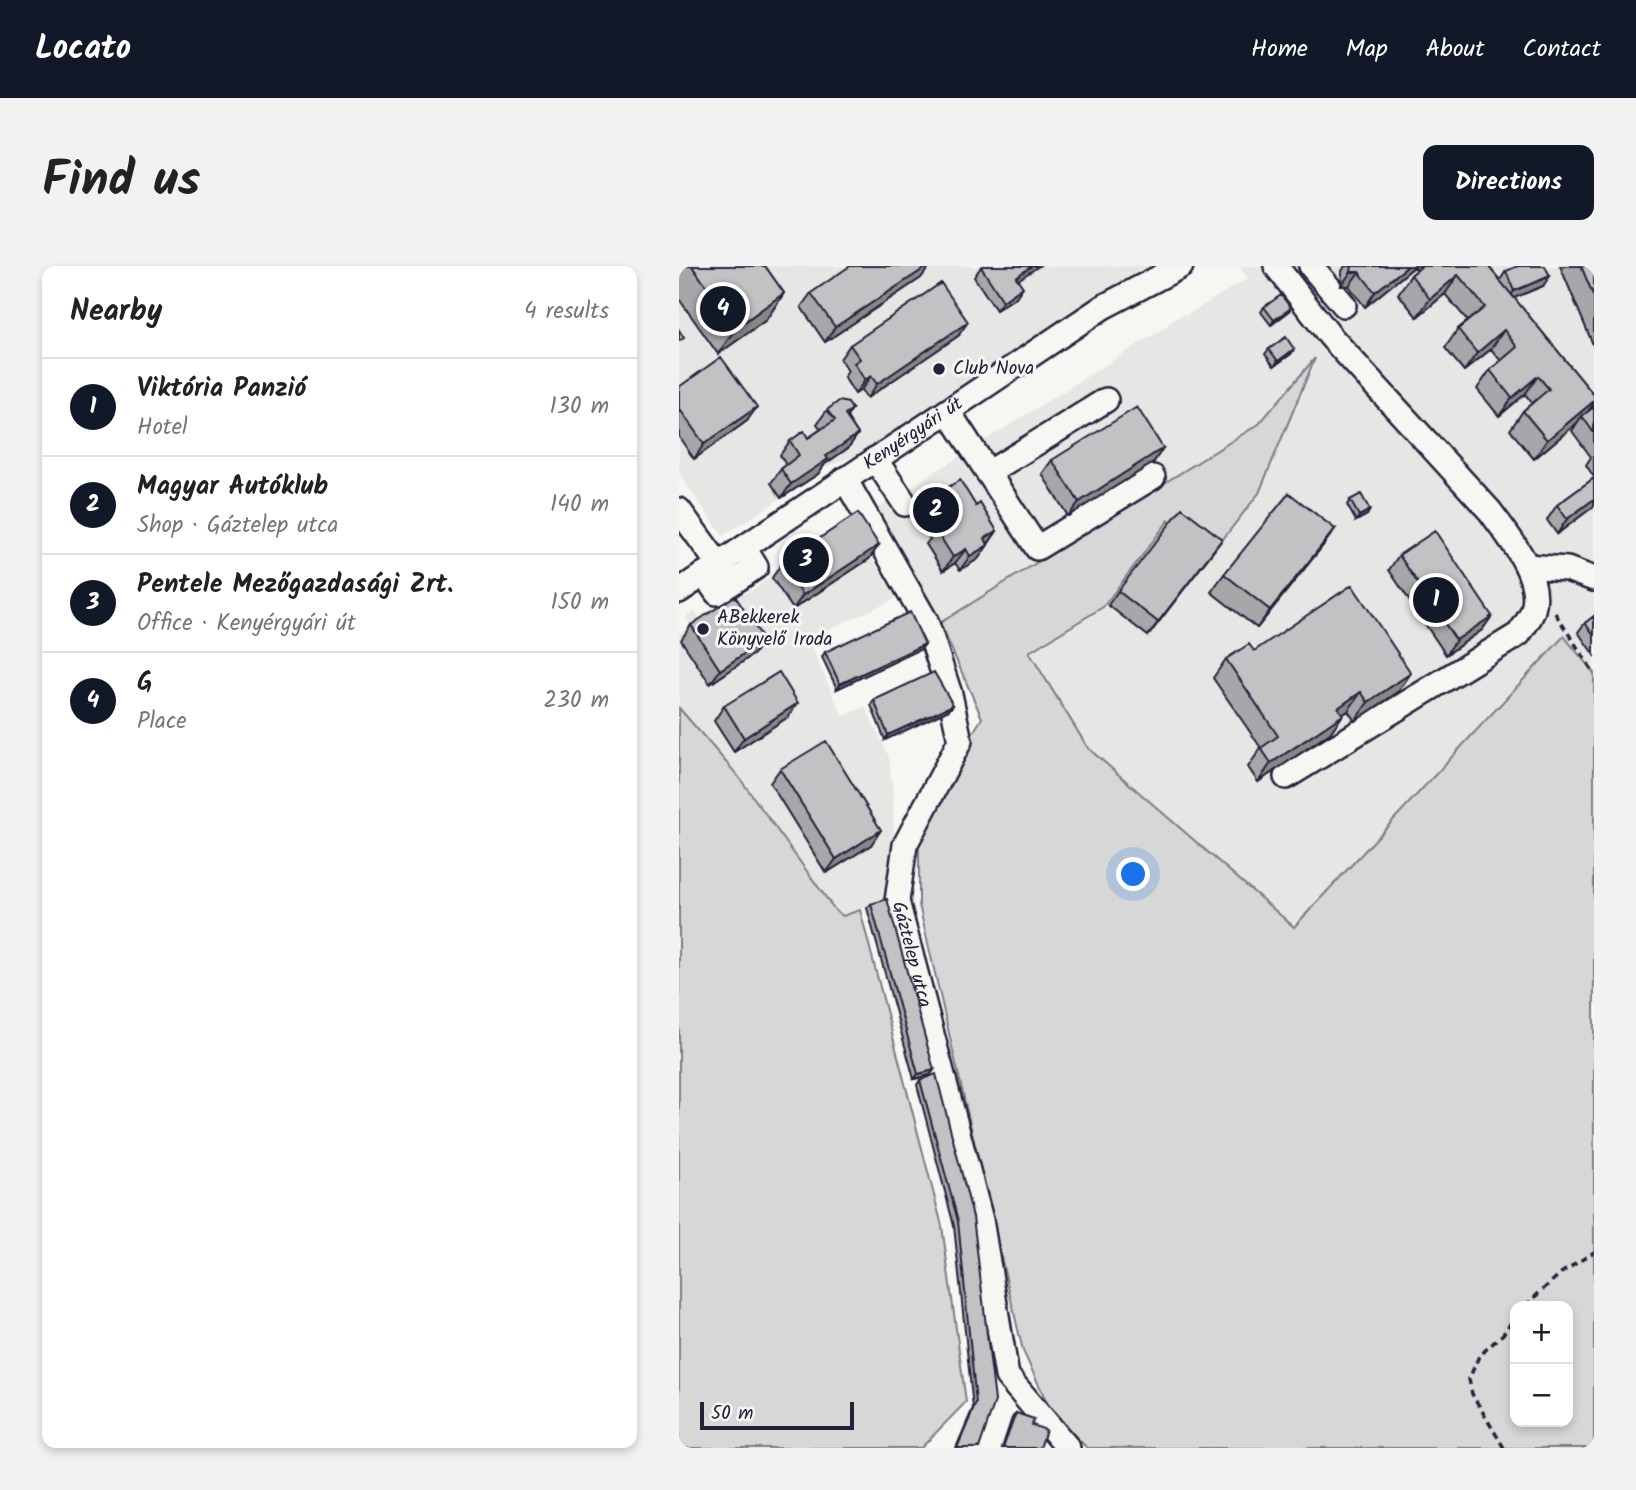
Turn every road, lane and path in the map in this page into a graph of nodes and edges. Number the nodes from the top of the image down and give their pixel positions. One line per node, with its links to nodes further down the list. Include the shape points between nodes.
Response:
1 (1181, 266): 6 (street, Kenyérgyári út, via 1103,307)
2 (1276, 266): 14 (street, via 1330,337 1490,511)
3 (1311, 266): 4 (street)
4 (1344, 306)
5 (1106, 400): 8 (street)
6 (948, 411): 7 (street, Kenyérgyári út); 8 (street)
7 (875, 459): 10 (street, Kenyérgyári út); 11 (street)
8 (988, 473): 9 (street, via 1037,548)
9 (1153, 477)
10 (845, 479): 13 (street, Kenyérgyári út, via 744,548); 22 (street, Gáztelep utca, via 926,621 950,694 960,741 905,845 897,901 981,1220 1007,1376)
11 (905, 504)
12 (679, 510): 13 (street)
13 (718, 574): 16 (street, Kenyérgyári út)
14 (1530, 575): 15 (street, via 1567,569); 17 (path); 18 (street, via 1533,609 1519,634)
15 (1594, 579)
16 (679, 591)
17 (1594, 673)
18 (1286, 777)
19 (1594, 1252): 20 (path, via 1561,1273)
20 (1530, 1301)
21 (1510, 1324): 23 (path, via 1479,1356 1469,1379 1472,1394)
22 (1068, 1448)
23 (1504, 1448)

